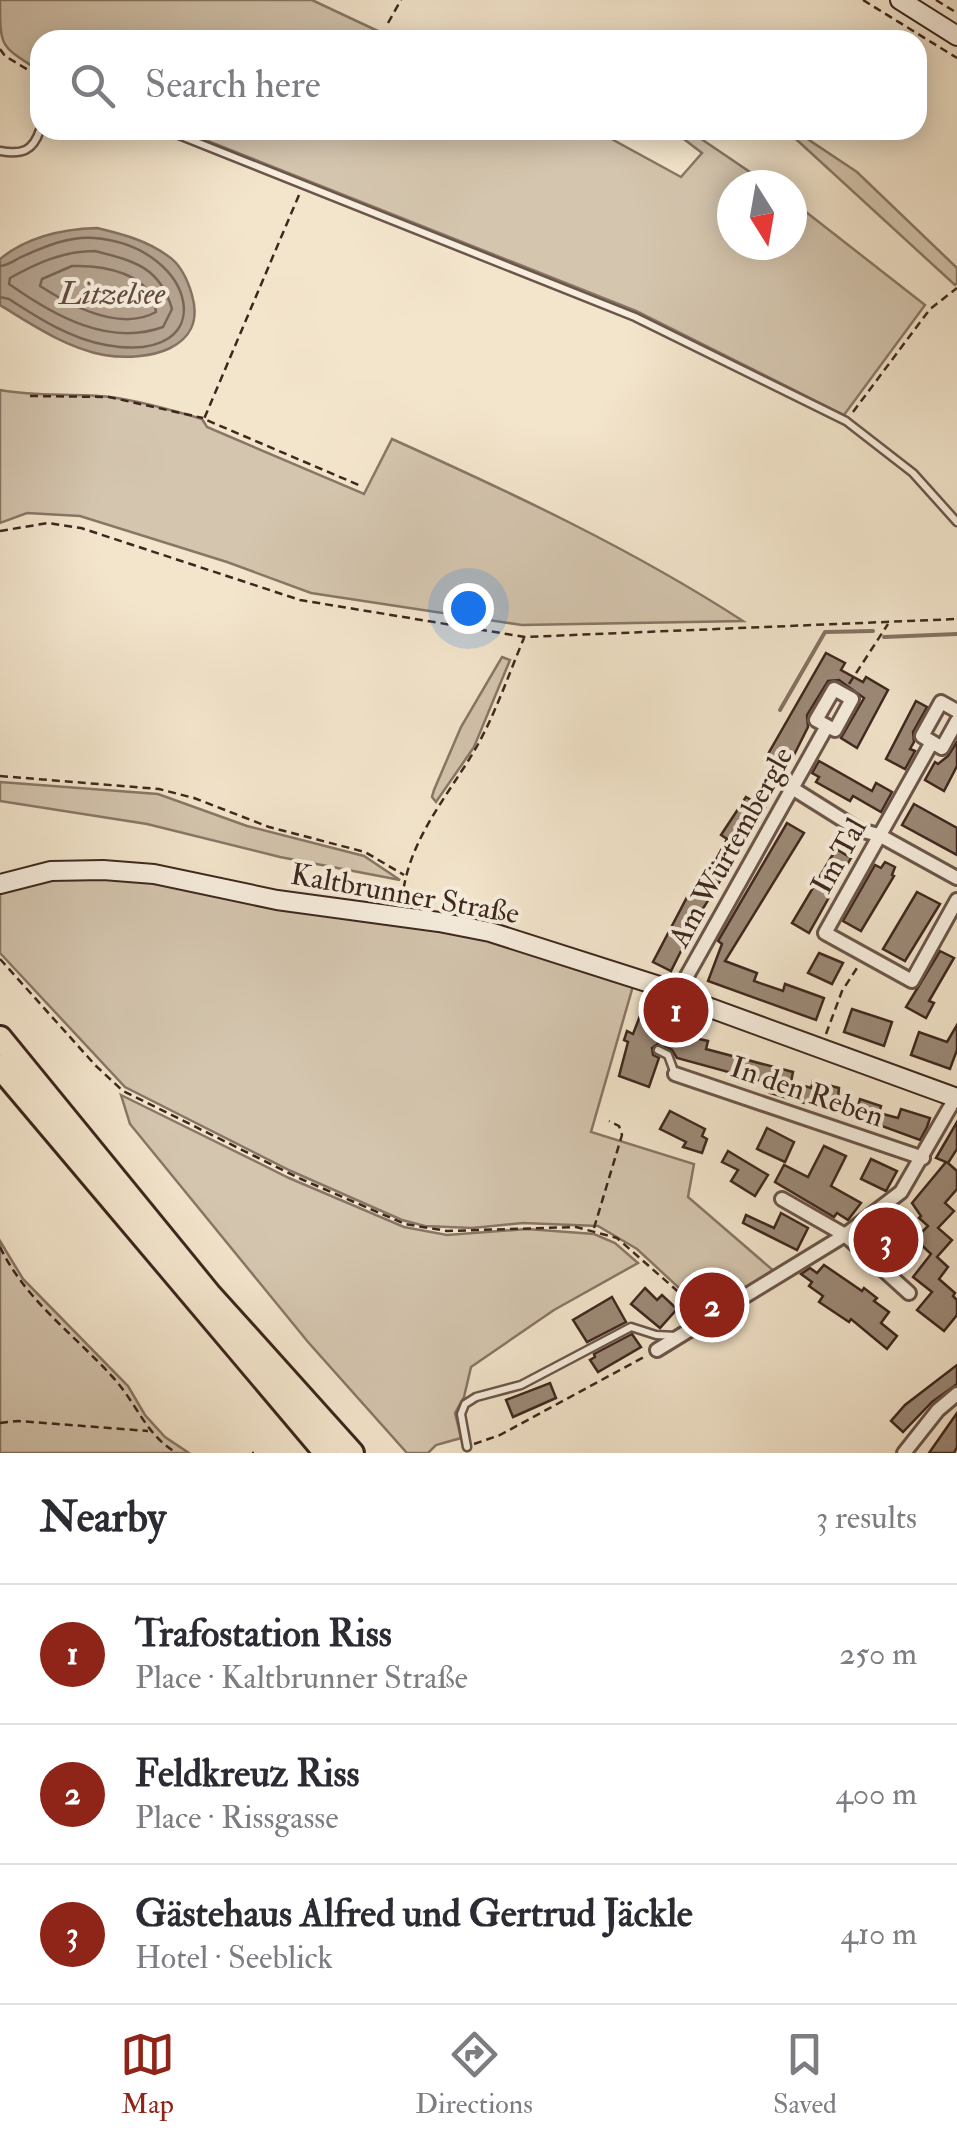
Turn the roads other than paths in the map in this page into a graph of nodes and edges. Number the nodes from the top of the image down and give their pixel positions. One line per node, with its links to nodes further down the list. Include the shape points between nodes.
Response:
1 (900, 0): 2 (street)
2 (957, 36)
3 (37, 140): 5 (lane, via 28,150)
4 (192, 140): 6 (lane, via 635,317 846,422 913,473)
5 (0, 151)
6 (957, 522)
7 (957, 711): 10 (street, Im Tal, via 941,702 922,736)
8 (957, 720): 10 (street, Im Tal, via 942,748)
9 (827, 726): 9 (street, Am Würtembergle, via 835,730 852,699 834,688 816,720); 11 (street, Am Würtembergle)
10 (932, 742): 12 (street, Im Tal)
11 (792, 788): 12 (street, via 859,830); 16 (street, Am Würtembergle)
12 (880, 835): 13 (street); 15 (street, Im Tal, via 825,933 912,981)
13 (957, 878)
14 (0, 884): 16 (street, Kaltbrunner Straße, via 51,871 154,874 490,932)
15 (957, 900)
16 (678, 992): 21 (street, Kaltbrunner Straße)
17 (0, 1038): 31 (highway, via 209,1294)
18 (658, 1050): 20 (lane)
19 (0, 1066): 30 (highway)
20 (676, 1074): 22 (street, In den Reben)
21 (957, 1097): 22 (street)
22 (923, 1158): 24 (street, via 901,1192)
23 (782, 1199): 24 (street)
24 (845, 1235): 25 (street); 26 (street)
25 (909, 1294)
26 (683, 1336): 27 (street); 29 (lane, via 631,1326 522,1385 476,1397 461,1414)
27 (657, 1350)
28 (957, 1394): 32 (street)
29 (467, 1446)
30 (326, 1453)
31 (352, 1453)
32 (904, 1453)

